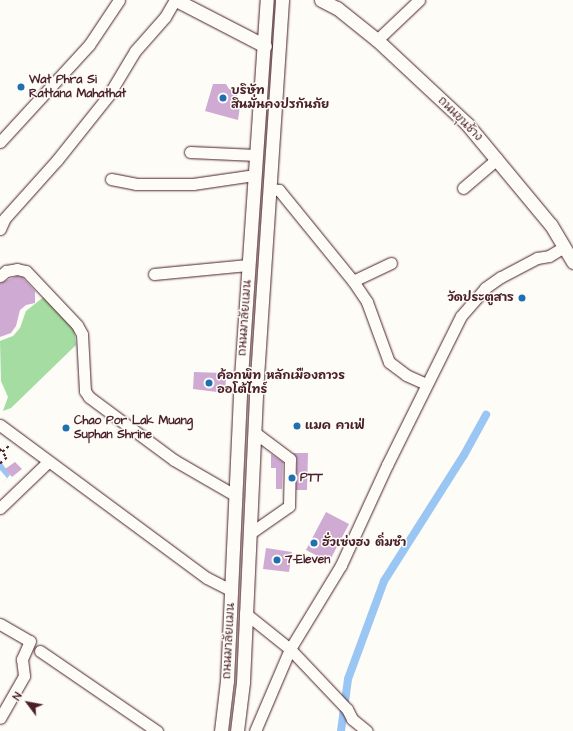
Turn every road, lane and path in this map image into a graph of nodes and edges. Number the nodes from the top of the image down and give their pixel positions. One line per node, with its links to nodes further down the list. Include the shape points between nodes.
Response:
1 (119, 0): 9 (street, via 89,45)
2 (175, 0): 8 (main road); 17 (street, via 165,17 136,51 108,96 57,160 5,218)
3 (267, 0): 8 (main road, ถนนมาลัยแมน)
4 (282, 0): 16 (main road, ถนนมาลัยแมน)
5 (321, 0): 7 (main road, ถนนขุนช้าง, via 337,8)
6 (419, 0): 7 (street)
7 (377, 40): 12 (main road, ถนนขุนช้าง, via 467,124)
8 (264, 46): 11 (main road, ถนนมาลัยแมน)
9 (0, 142)
10 (190, 152): 11 (street)
11 (256, 155): 13 (main road, ถนนมาลัยแมน)
12 (497, 159): 15 (street); 18 (main road, ถนนขุนช้าง, via 551,225)
13 (255, 175): 14 (street, via 193,184 136,184); 21 (main road, ถนนมาลัยแมน)
14 (111, 179)
15 (463, 188)
16 (270, 189): 24 (street, via 279,190); 26 (main road, ถนนมาลัยแมน)
17 (0, 229)
18 (564, 247): 19 (main road, ถนนขุนช้าง); 27 (street, via 549,256 537,258 485,288 461,316)
19 (573, 262)
20 (391, 263): 24 (street)
21 (248, 265): 22 (street); 25 (main road, ถนนมาลัยแมน)
22 (154, 274)
23 (0, 276): 35 (street, via 6,271 26,271 77,325 82,334 85,391 89,397 174,460)
24 (353, 281): 27 (street, via 366,302 389,362 401,372)
25 (241, 377): 26 (main road); 35 (main road, ถนนมาลัยแมน)
26 (257, 378): 29 (main road, ถนนมาลัยแมน)
27 (426, 384): 42 (street, via 341,565)
28 (0, 425): 33 (street)
29 (254, 432): 37 (main road, ถนนมาลัยแมน); 37 (street, via 290,459 289,506)
30 (14, 441): 32 (path)
31 (0, 449): 32 (path)
32 (2, 452): 34 (path, via 7,458)
33 (48, 462): 36 (street); 38 (street, via 207,578)
34 (0, 464)
35 (236, 496): 38 (main road, ถนนมาลัยแมน)
36 (0, 508)
37 (249, 534): 39 (main road, ถนนมาลัยแมน)
38 (231, 590): 39 (main road); 46 (main road, ถนนมาลัยแมน, via 227,688)
39 (246, 591): 40 (main road, ถนนมาลัยแมน)
40 (245, 613): 42 (street); 47 (main road, ถนนมาลัยแมน, via 243,682)
41 (0, 624): 44 (street, via 30,641 22,659 24,676)
42 (290, 649): 48 (street); 49 (street, via 347,709 352,719)
43 (40, 651): 45 (street)
44 (0, 718)
45 (157, 731)
46 (221, 731)
47 (237, 731)
48 (255, 731)
49 (367, 731)

